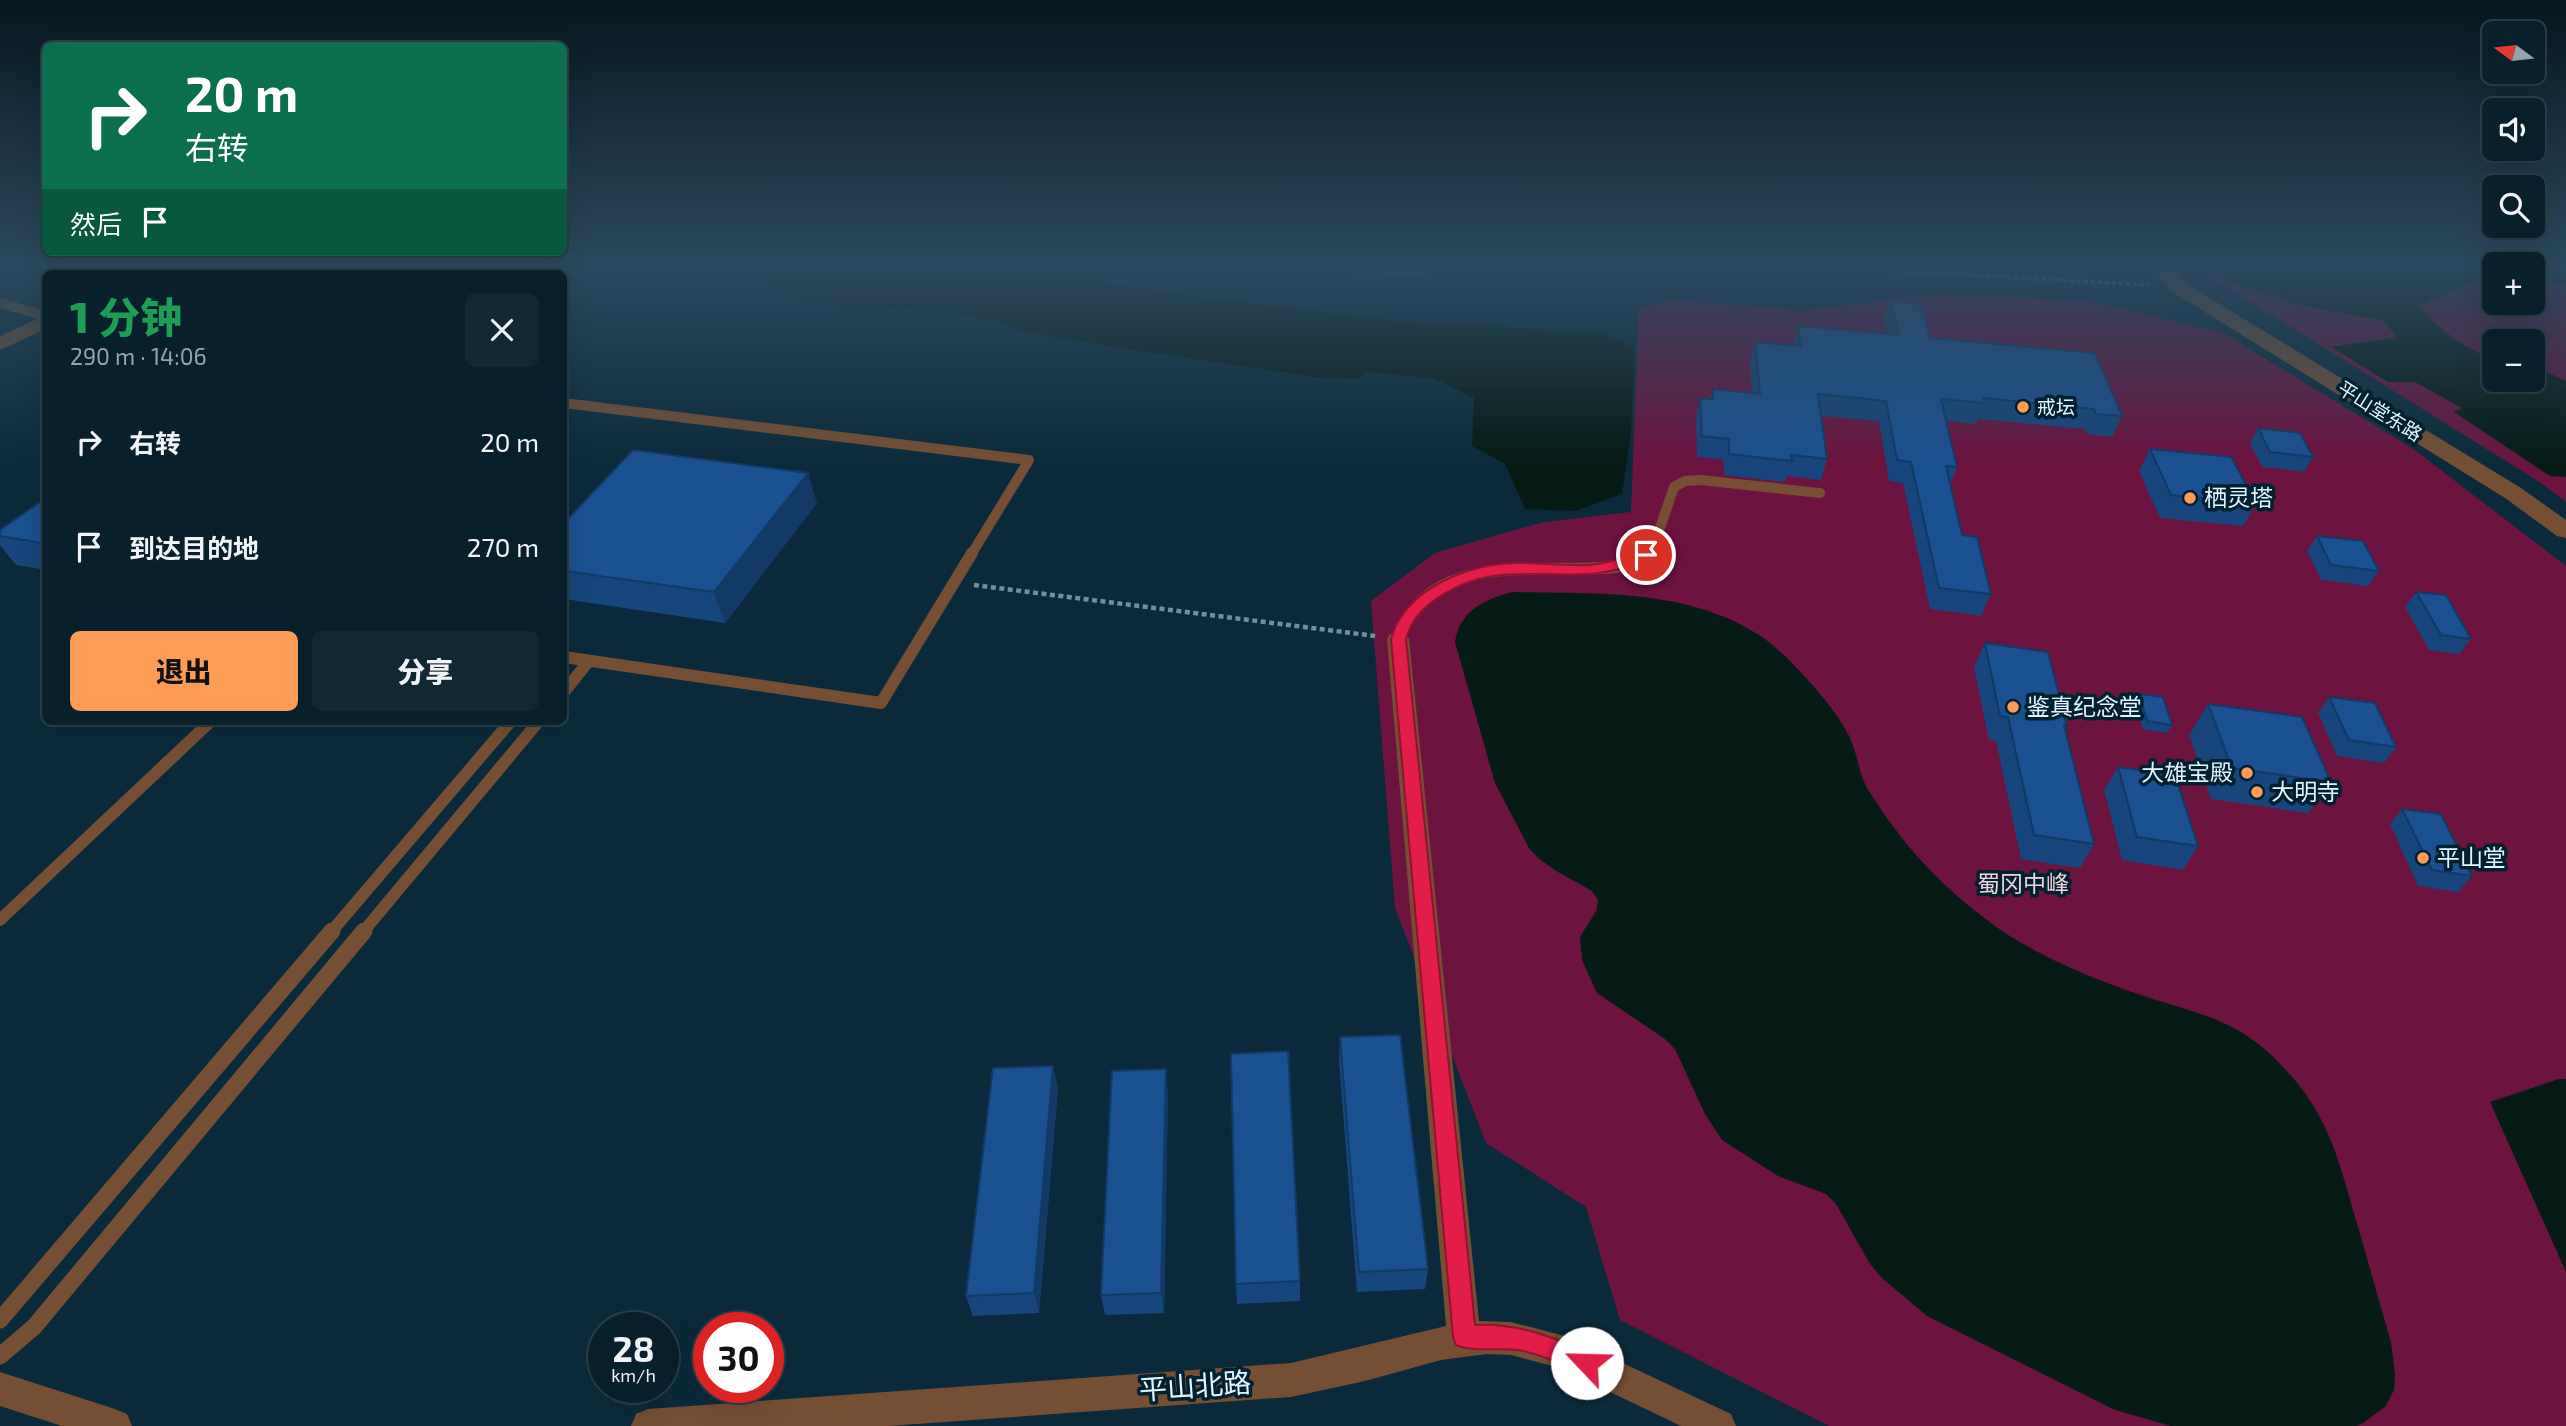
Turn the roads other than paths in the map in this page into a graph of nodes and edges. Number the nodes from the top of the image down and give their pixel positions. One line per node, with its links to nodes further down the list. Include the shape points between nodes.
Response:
1 (18, 334): 3 (street)
2 (2254, 334): 6 (street, 平山堂东路, via 2513,493)
3 (0, 344)
4 (567, 403): 9 (lane, via 1029,460 881,703)
5 (1820, 493): 7 (lane, via 1685,481 1674,487 1646,555 1608,568 1515,568 1467,577 1418,604)
6 (2566, 531)
7 (1398, 639): 16 (street)
8 (567, 658): 9 (lane)
9 (588, 662): 10 (lane)
10 (567, 688)
11 (207, 725): 14 (lane)
12 (508, 725): 15 (lane)
13 (536, 725): 17 (lane, via 34,1327)
14 (0, 920)
15 (0, 1320)
16 (1464, 1337): 20 (street, 平山北路, via 1291,1380); 21 (street, 平山北路, via 1496,1336 1542,1344)
17 (0, 1356)
18 (0, 1389): 19 (street)
19 (115, 1426)
20 (648, 1426)
21 (1719, 1426)

